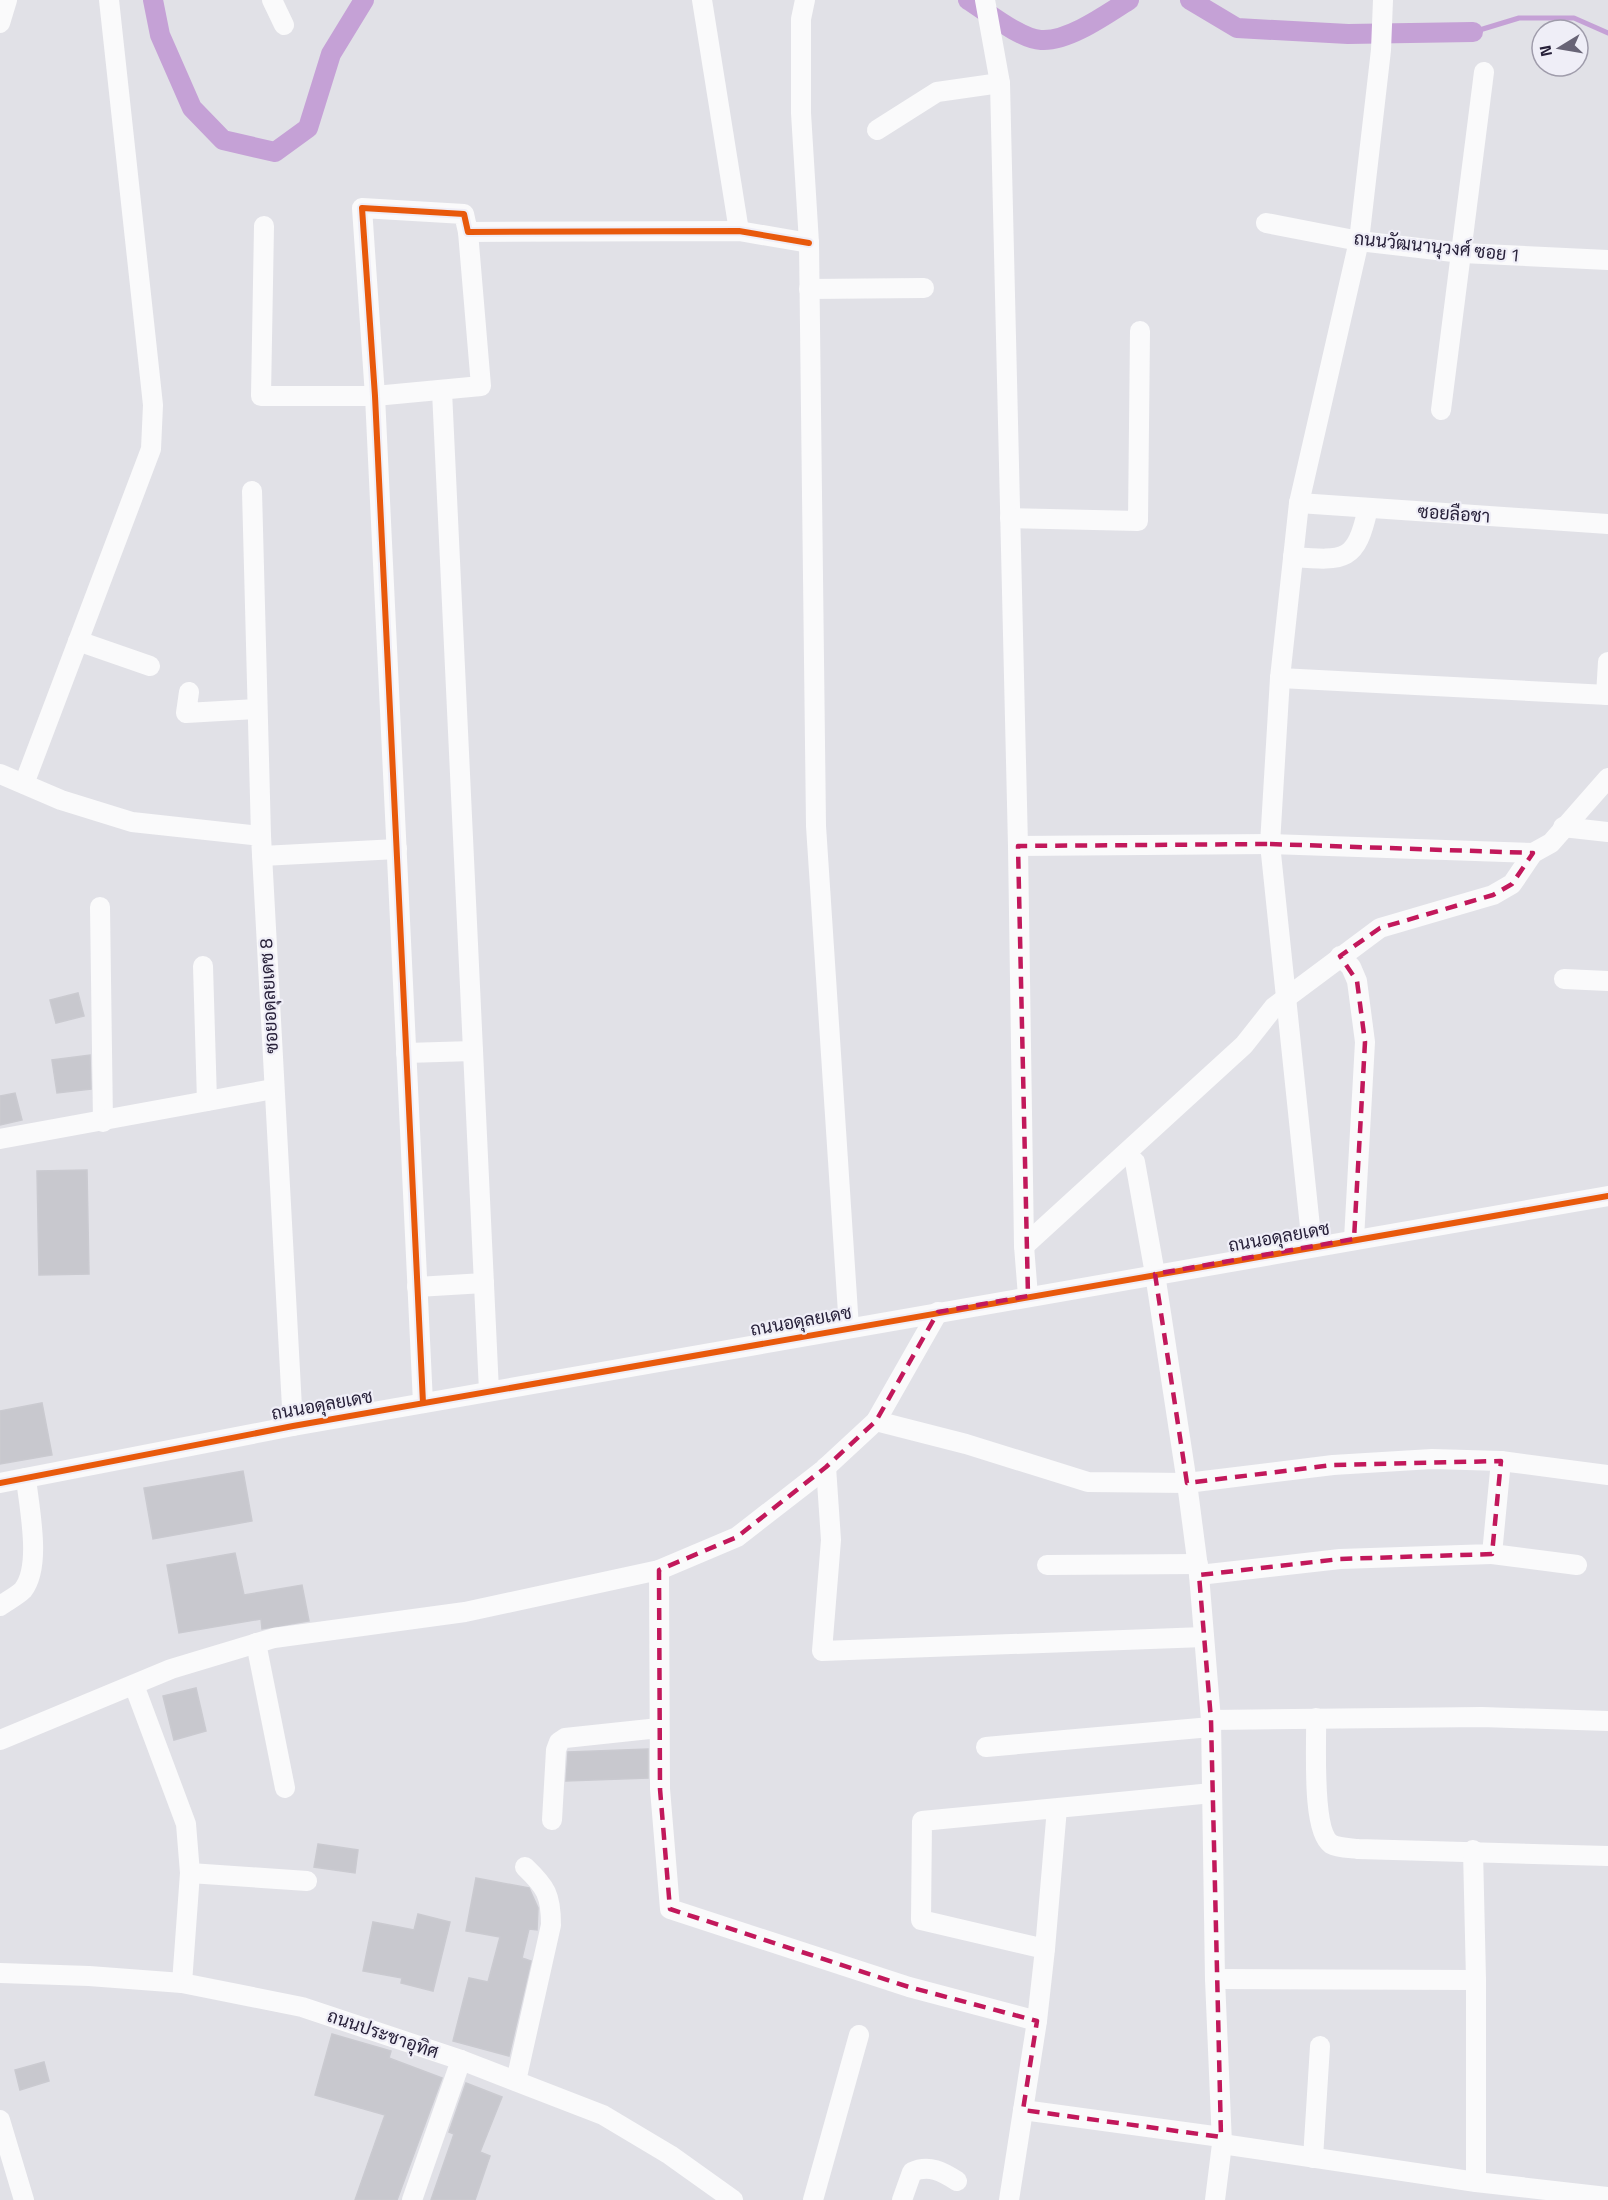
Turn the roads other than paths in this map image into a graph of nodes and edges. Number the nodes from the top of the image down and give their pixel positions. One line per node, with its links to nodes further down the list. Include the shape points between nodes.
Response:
1 (7, 0): 8 (street)
2 (109, 0): 33 (street, via 153,405 151,449)
3 (272, 0): 9 (street)
4 (702, 0): 15 (street)
5 (805, 0): 18 (street, via 801,19 801,113)
6 (985, 0): 11 (street)
7 (1383, 6): 17 (street)
8 (0, 23)
9 (284, 25)
10 (1484, 72): 19 (street)
11 (1000, 83): 12 (street, via 937,92); 30 (street)
12 (877, 130)
13 (1266, 223): 17 (street, ถนนวัฒนานุวงศ์ ซอย 1)
14 (264, 226): 25 (street, via 261,396)
15 (739, 231): 16 (street); 18 (street)
16 (468, 232): 24 (street, via 481,386); 25 (street, via 464,214 362,208)
17 (1359, 241): 19 (street, ถนนวัฒนานุวงศ์ ซอย 1); 28 (street)
18 (809, 243): 22 (street)
19 (1462, 253): 20 (street, ถนนวัฒนานุวงศ์ ซอย 1); 26 (street)
20 (1608, 260)
21 (924, 288): 22 (street)
22 (809, 289): 73 (street, via 816,826)
23 (1140, 331): 30 (street, via 1138,521)
24 (442, 391): 25 (street); 57 (street)
25 (375, 396): 48 (street)
26 (1441, 410)
27 (252, 491): 39 (street, ซอยอดุลยเดช 8)
28 (1299, 503): 29 (street, ซอยลือชา); 32 (street)
29 (1368, 508): 31 (street, ซอยลือชา); 32 (street, via 1363,533 1352,552 1325,560)
30 (1010, 518): 47 (street)
31 (1608, 524)
32 (1293, 557): 36 (street)
33 (78, 641): 35 (street); 42 (street)
34 (1608, 662): 38 (street)
35 (150, 666)
36 (1280, 678): 38 (street); 46 (street)
37 (189, 692): 39 (street, via 186,713)
38 (1607, 695)
39 (257, 709): 45 (street, ซอยอดุลยเดช 8)
40 (0, 774): 42 (street)
41 (1608, 778): 43 (street)
42 (24, 784): 45 (street, via 132,822)
43 (1563, 827): 44 (street); 49 (street, via 1551,843)
44 (1608, 832)
45 (261, 836): 50 (street, ซอยอดุลยเดช 8)
46 (1270, 844): 47 (street); 49 (street); 56 (street)
47 (1018, 846): 66 (street)
48 (397, 849): 50 (street); 58 (street)
49 (1533, 853): 52 (street, via 1512,884 1493,895 1380,928)
50 (262, 856): 59 (street, ซอยอดุลยเดช 8)
51 (100, 908): 61 (street)
52 (1340, 956): 56 (street); 65 (street, via 1357,981 1365,1042)
53 (204, 966): 60 (street)
54 (1564, 979): 55 (street)
55 (1608, 981)
56 (1285, 999): 66 (street, via 1244,1045); 67 (street)
57 (473, 1051): 58 (street); 69 (street)
58 (406, 1053): 70 (street)
59 (273, 1089): 60 (street); 77 (street, ซอยอดุลยเดช 8)
60 (207, 1101): 61 (street)
61 (102, 1122): 62 (street)
62 (0, 1139)
63 (1135, 1162): 68 (street)
64 (1608, 1196): 65 (street, ถนนอดุลยเดช)
65 (1354, 1239): 67 (street, ถนนอดุลยเดช)
66 (1024, 1246): 71 (street)
67 (1312, 1246): 68 (street, ถนนอดุลยเดช)
68 (1155, 1274): 71 (street, ถนนอดุลยเดช); 82 (street)
69 (484, 1283): 70 (street); 74 (street)
70 (417, 1287): 75 (street)
71 (1028, 1296): 72 (street, ถนนอดุลยเดช)
72 (938, 1312): 73 (street, ถนนอดุลยเดช); 76 (street)
73 (849, 1328): 74 (street, ถนนอดุลยเดช)
74 (489, 1391): 75 (street, ถนนอดุลยเดช)
75 (423, 1403): 77 (street, ถนนอดุลยเดช)
76 (876, 1421): 79 (street); 82 (street, via 1088,1482)
77 (293, 1425): 81 (street, ถนนอดุลยเดช)
78 (1501, 1461): 80 (street); 82 (street, via 1432,1459 1333,1465); 84 (street)
79 (826, 1467): 88 (street, via 737,1537); 90 (street, via 831,1540 822,1651)
80 (1608, 1475)
81 (26, 1478): 83 (street, ถนนอดุลยเดช); 89 (street, via 33,1562 30,1579 22,1591)
82 (1187, 1483): 87 (street)
83 (0, 1484)
84 (1492, 1554): 86 (street); 87 (street)
85 (1047, 1564): 87 (street)
86 (1577, 1565)
87 (1198, 1569): 90 (street)
88 (659, 1570): 91 (street, via 465,1612); 96 (street)
89 (0, 1606)
90 (1204, 1637): 95 (street)
91 (256, 1643): 92 (street, via 171,1669); 99 (street)
92 (134, 1685): 97 (street); 106 (street, via 186,1824)
93 (1316, 1718): 94 (street); 95 (street); 103 (street, via 1318,1811 1322,1835 1333,1845 1358,1849)
94 (1608, 1720)
95 (1211, 1723): 98 (street); 100 (street)
96 (659, 1728): 102 (street, via 565,1738 559,1742); 113 (street, via 670,1909 909,1987)
97 (0, 1740)
98 (986, 1747)
99 (285, 1788)
100 (1212, 1793): 101 (street); 110 (street)
101 (1057, 1808): 108 (street); 108 (street, via 922,1821 921,1920)
102 (552, 1820)
103 (1473, 1850): 104 (street); 111 (street)
104 (1608, 1856)
105 (525, 1867): 117 (street, via 544,1886 550,1902 551,1925)
106 (190, 1873): 107 (street); 112 (street)
107 (308, 1881)
108 (1045, 1948): 113 (street)
109 (0, 1973): 112 (street, ถนนประชาอุทิศ)
110 (1215, 1978): 111 (street); 120 (street)
111 (1476, 1980): 123 (street)
112 (182, 1983): 116 (street, ถนนประชาอุทิศ, via 302,2007)
113 (1037, 2021): 118 (street)
114 (859, 2035): 128 (street)
115 (1320, 2046): 121 (street)
116 (461, 2060): 117 (street, ถนนประชาอุทิศ); 127 (street)
117 (516, 2081): 124 (street, ถนนประชาอุทิศ, via 603,2115 670,2155)
118 (1023, 2110): 120 (street); 130 (street)
119 (0, 2120): 126 (street)
120 (1222, 2141): 121 (street); 131 (street)
121 (1313, 2158): 123 (street)
122 (957, 2181): 129 (street, via 932,2169 920,2168 912,2172)
123 (1476, 2182): 125 (street)
124 (724, 2197)
125 (1608, 2197)
126 (24, 2200)
127 (412, 2200)
128 (813, 2200)
129 (902, 2200)
130 (1009, 2200)
131 (1215, 2200)

